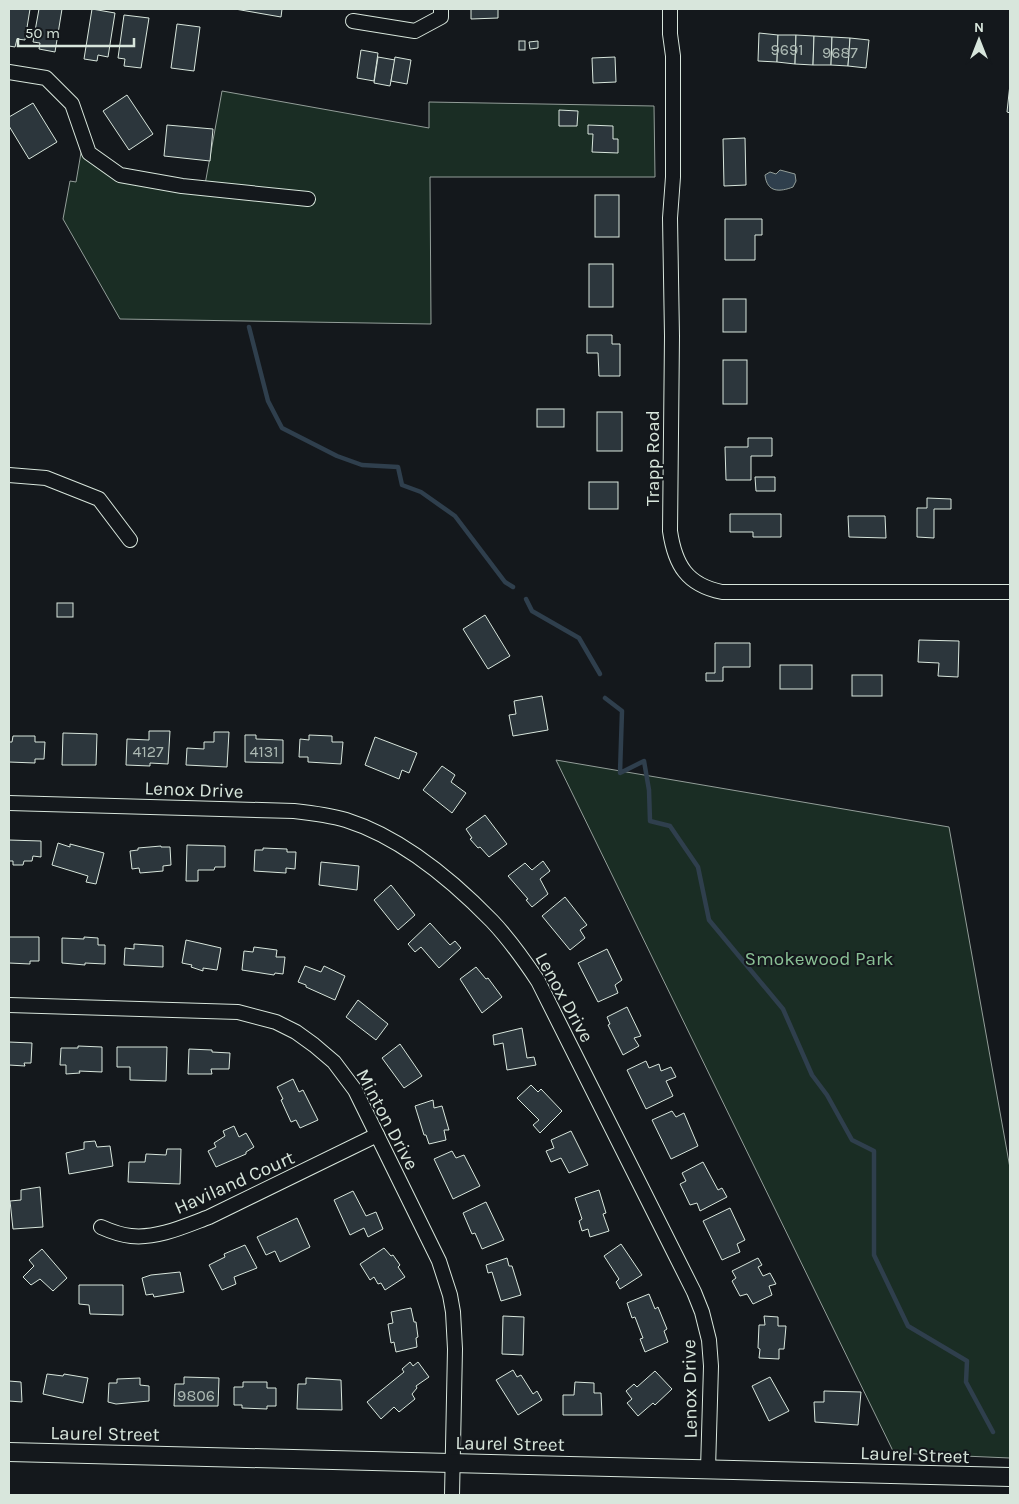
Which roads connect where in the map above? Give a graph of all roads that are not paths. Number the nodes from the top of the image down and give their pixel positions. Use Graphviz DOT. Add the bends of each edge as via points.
graph roads {
  1 [pos="441,9"];
  2 [pos="670,9"];
  3 [pos="353,21"];
  4 [pos="9,72"];
  5 [pos="308,199"];
  6 [pos="9,475"];
  7 [pos="130,540"];
  8 [pos="1010,592"];
  9 [pos="9,803"];
  10 [pos="9,1004"];
  11 [pos="377,1135"];
  12 [pos="101,1227"];
  13 [pos="9,1452"];
  14 [pos="453,1463"];
  15 [pos="708,1469"];
  16 [pos="1010,1478"];
  17 [pos="452,1495"];
  1 -- 3 [label="street" via="441,17 415,31"];
  2 -- 8 [label="street, Trapp Road" via="673,56 670,531 678,564 697,584 722,592"];
  4 -- 5 [label="street" via="46,78 72,104 89,153 120,176"];
  6 -- 7 [label="street" via="46,478 99,499"];
  9 -- 15 [label="street, Lenox Drive" via="319,814 373,830 432,868 466,896 516,949 538,981 694,1292 709,1340"];
  10 -- 11 [label="street, Minton Drive" via="216,1010 276,1022 314,1044 334,1062 355,1090"];
  11 -- 12 [label="street, Haviland Court" via="190,1224 161,1233 132,1236"];
  11 -- 14 [label="street, Minton Drive" via="439,1261 450,1295 455,1331"];
  13 -- 14 [label="street, Laurel Street"];
  14 -- 15 [label="street, Laurel Street"];
  14 -- 17 [label="street, Minton Drive"];
  15 -- 16 [label="street, Laurel Street"];
}
